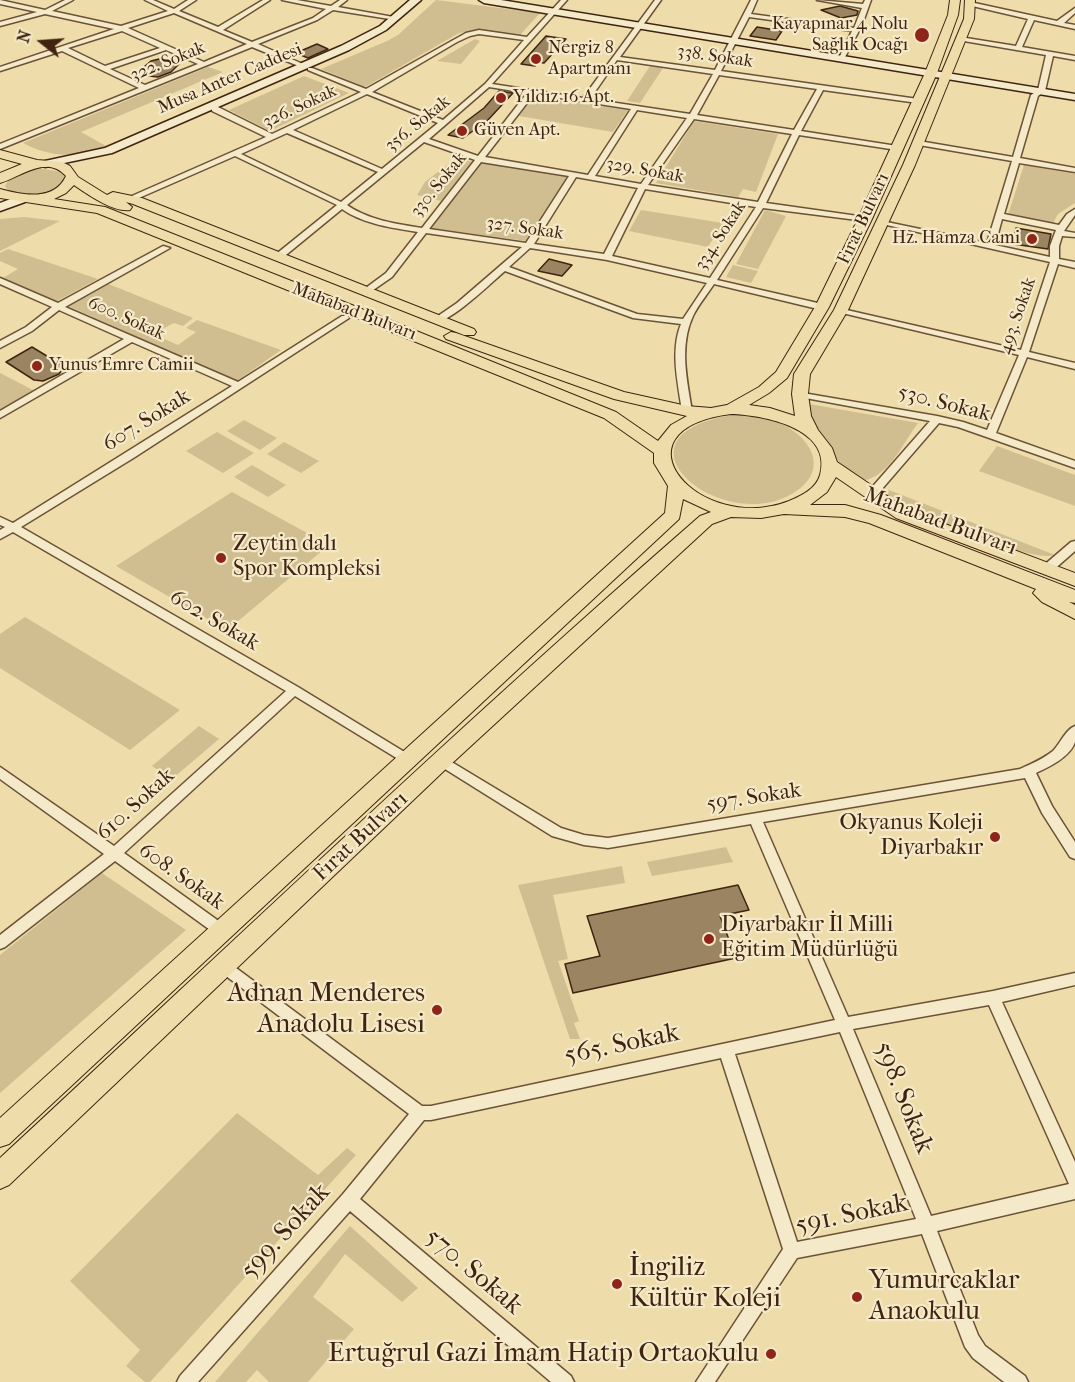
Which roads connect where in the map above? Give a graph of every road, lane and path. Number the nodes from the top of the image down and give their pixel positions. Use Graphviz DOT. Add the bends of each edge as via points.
graph roads {
  1 [pos="70,0"];
  2 [pos="148,0"];
  3 [pos="193,0"];
  4 [pos="267,0"];
  5 [pos="285,0"];
  6 [pos="344,0"];
  7 [pos="416,0"];
  8 [pos="425,0"];
  9 [pos="484,0"];
  10 [pos="564,0"];
  11 [pos="658,0"];
  12 [pos="754,0"];
  13 [pos="819,0"];
  14 [pos="955,0"];
  15 [pos="0,2"];
  16 [pos="970,2"];
  17 [pos="866,3"];
  18 [pos="334,8"];
  19 [pos="1075,10"];
  20 [pos="48,11"];
  21 [pos="174,11"];
  22 [pos="554,11"];
  23 [pos="746,15"];
  24 [pos="396,18"];
  25 [pos="1032,18"];
  26 [pos="1059,23"];
  27 [pos="0,24"];
  28 [pos="639,25"];
  29 [pos="1075,27"];
  30 [pos="124,29"];
  31 [pos="218,30"];
  32 [pos="856,30"];
  33 [pos="528,39"];
  34 [pos="960,39"];
  35 [pos="735,40"];
  36 [pos="254,45"];
  37 [pos="62,48"];
  38 [pos="166,48"];
  39 [pos="1018,49"];
  40 [pos="1050,54"];
  41 [pos="615,58"];
  42 [pos="842,58"];
  43 [pos="1075,58"];
  44 [pos="203,64"];
  45 [pos="105,68"];
  46 [pos="307,68"];
  47 [pos="0,69"];
  48 [pos="716,72"];
  49 [pos="931,73"];
  50 [pos="947,75"];
  51 [pos="487,85"];
  52 [pos="821,87"];
  53 [pos="145,88"];
  54 [pos="366,91"];
  55 [pos="1041,92"];
  56 [pos="531,93"];
  57 [pos="1075,97"];
  58 [pos="585,100"];
  59 [pos="918,100"];
  60 [pos="636,107"];
  61 [pos="215,109"];
  62 [pos="693,115"];
  63 [pos="444,123"];
  64 [pos="286,130"];
  65 [pos="798,131"];
  66 [pos="272,137"];
  67 [pos="422,140"];
  68 [pos="919,144"];
  69 [pos="0,147"];
  70 [pos="897,148"];
  71 [pos="0,154"];
  72 [pos="236,154"];
  73 [pos="480,159"];
  74 [pos="1015,159"];
  75 [pos="42,165"];
  76 [pos="1075,170"];
  77 [pos="382,172"];
  78 [pos="574,174"];
  79 [pos="591,176"];
  80 [pos="71,177"];
  81 [pos="0,179"];
  82 [pos="643,186"];
  83 [pos="0,193"];
  84 [pos="97,195"];
  85 [pos="27,199"];
  86 [pos="129,199"];
  87 [pos="761,205"];
  88 [pos="342,206"];
  89 [pos="0,207"];
  90 [pos="1075,210"];
  91 [pos="999,216"];
  92 [pos="865,219"];
  93 [pos="882,223"];
  94 [pos="137,225"];
  95 [pos="1060,230"];
  96 [pos="422,231"];
  97 [pos="1075,234"];
  98 [pos="530,245"];
  99 [pos="990,247"];
  100 [pos="166,248"];
  101 [pos="278,257"];
  102 [pos="607,257"];
  103 [pos="1055,260"];
  104 [pos="1075,265"];
  105 [pos="505,268"];
  106 [pos="712,280"];
  107 [pos="0,281"];
  108 [pos="366,292"];
  109 [pos="822,307"];
  110 [pos="58,308"];
  111 [pos="841,310"];
  112 [pos="345,318"];
  113 [pos="438,320"];
  114 [pos="686,322"];
  115 [pos="131,339"];
  116 [pos="0,345"];
  117 [pos="1024,354"];
  118 [pos="503,355"];
  119 [pos="491,366"];
  120 [pos="1075,366"];
  121 [pos="787,368"];
  122 [pos="802,374"];
  123 [pos="239,386"];
  124 [pos="800,394"];
  125 [pos="731,409"];
  126 [pos="687,411"];
  127 [pos="709,412"];
  128 [pos="0,415"];
  129 [pos="937,419"];
  130 [pos="810,431"];
  131 [pos="990,435"];
  132 [pos="663,452"];
  133 [pos="830,465"];
  134 [pos="1075,465"];
  135 [pos="676,484"];
  136 [pos="871,495"];
  137 [pos="784,509"];
  138 [pos="731,511"];
  139 [pos="0,520"];
  140 [pos="13,527"];
  141 [pos="0,535"];
  142 [pos="1075,545"];
  143 [pos="1047,569"];
  144 [pos="1075,569"];
  145 [pos="1028,578"];
  146 [pos="1075,580"];
  147 [pos="1075,597"];
  148 [pos="1075,613"];
  149 [pos="294,690"];
  150 [pos="1075,731"];
  151 [pos="407,759"];
  152 [pos="441,761"];
  153 [pos="1028,771"];
  154 [pos="0,772"];
  155 [pos="755,819"];
  156 [pos="1075,853"];
  157 [pos="113,855"];
  158 [pos="222,931"];
  159 [pos="0,943"];
  160 [pos="224,966"];
  161 [pos="1075,979"];
  162 [pos="993,998"];
  163 [pos="845,1024"];
  164 [pos="726,1049"];
  165 [pos="420,1113"];
  166 [pos="0,1135"];
  167 [pos="0,1176"];
  168 [pos="1075,1180"];
  169 [pos="1075,1191"];
  170 [pos="349,1200"];
  171 [pos="928,1225"];
  172 [pos="792,1251"];
  173 [pos="186,1382"];
  174 [pos="565,1382"];
  175 [pos="705,1382"];
  176 [pos="1019,1382"];
  1 -- 20 [label="street"];
  2 -- 21 [label="street"];
  3 -- 21 [label="street"];
  4 -- 31 [label="street"];
  5 -- 18 [label="street"];
  6 -- 18 [label="street, 322. Sokak"];
  7 -- 24 [label="main road, Musa Anter Caddesi"];
  8 -- 46 [label="main road, Musa Anter Caddesi" via="380,39"];
  9 -- 22 [label="main road"];
  10 -- 22 [label="street, 356. Sokak"];
  11 -- 28 [label="street"];
  12 -- 23 [label="street"];
  13 -- 17 [label="street"];
  14 -- 49 [label="main road, Fırat Bulvarı"];
  15 -- 20 [label="street"];
  16 -- 25 [label="street"];
  16 -- 34 [label="main road, Fırat Bulvarı" via="969,19"];
  17 -- 32 [label="street"];
  18 -- 24 [label="street"];
  18 -- 36 [label="street, 322. Sokak"];
  19 -- 26 [label="street"];
  20 -- 27 [label="street"];
  20 -- 30 [label="street"];
  21 -- 30 [label="street"];
  21 -- 31 [label="street"];
  22 -- 28 [label="main road"];
  22 -- 33 [label="street, 356. Sokak"];
  23 -- 32 [label="street"];
  23 -- 35 [label="street"];
  24 -- 46 [label="main road, Musa Anter Caddesi" via="371,36"];
  25 -- 26 [label="street"];
  25 -- 39 [label="street"];
  26 -- 29 [label="street"];
  28 -- 35 [label="main road"];
  28 -- 41 [label="street"];
  30 -- 37 [label="street"];
  30 -- 38 [label="street"];
  31 -- 36 [label="street"];
  32 -- 42 [label="street"];
  33 -- 51 [label="street, 356. Sokak"];
  33 -- 54 [label="street, 326. Sokak" via="478,32 461,37"];
  34 -- 39 [label="street"];
  34 -- 50 [label="main road, Fırat Bulvarı"];
  35 -- 42 [label="main road"];
  35 -- 48 [label="street"];
  36 -- 44 [label="street, 322. Sokak"];
  36 -- 46 [label="street"];
  37 -- 45 [label="street"];
  37 -- 47 [label="street"];
  38 -- 44 [label="street"];
  38 -- 45 [label="street"];
  39 -- 40 [label="street"];
  40 -- 43 [label="street"];
  40 -- 55 [label="street"];
  41 -- 48 [label="street, 338. Sokak"];
  41 -- 58 [label="street"];
  42 -- 49 [label="main road"];
  44 -- 53 [label="street, 322. Sokak"];
  45 -- 53 [label="street"];
  46 -- 54 [label="street"];
  46 -- 61 [label="main road, Musa Anter Caddesi"];
  46 -- 75 [label="main road, Musa Anter Caddesi" via="108,151"];
  48 -- 52 [label="street, 338. Sokak"];
  48 -- 62 [label="street"];
  49 -- 50 [label="main road"];
  49 -- 59 [label="main road, Fırat Bulvarı"];
  50 -- 55 [label="main road"];
  50 -- 68 [label="main road, Fırat Bulvarı"];
  51 -- 56 [label="street"];
  51 -- 63 [label="street, 356. Sokak"];
  52 -- 59 [label="street, 338. Sokak"];
  52 -- 65 [label="street, 334. Sokak"];
  53 -- 69 [label="street, 322. Sokak"];
  54 -- 63 [label="street"];
  54 -- 64 [label="street, 326. Sokak"];
  55 -- 57 [label="main road"];
  55 -- 74 [label="street" via="1035,95"];
  56 -- 58 [label="street"];
  56 -- 73 [label="street, 330. Sokak"];
  58 -- 60 [label="street"];
  59 -- 70 [label="main road, Fırat Bulvarı"];
  60 -- 62 [label="street"];
  60 -- 79 [label="street"];
  61 -- 66 [label="street"];
  61 -- 80 [label="main road, Musa Anter Caddesi"];
  62 -- 65 [label="street"];
  62 -- 82 [label="street"];
  63 -- 67 [label="street, 356. Sokak"];
  64 -- 66 [label="street, 326. Sokak"];
  64 -- 77 [label="street"];
  65 -- 70 [label="street"];
  65 -- 87 [label="street, 334. Sokak"];
  66 -- 72 [label="street, 326. Sokak"];
  67 -- 73 [label="street, 329. Sokak"];
  67 -- 77 [label="street, 356. Sokak"];
  68 -- 74 [label="street"];
  68 -- 93 [label="main road, Fırat Bulvarı"];
  70 -- 92 [label="main road, Fırat Bulvarı"];
  71 -- 75 [label="main road"];
  72 -- 86 [label="street, 326. Sokak"];
  72 -- 88 [label="street, 327. Sokak"];
  73 -- 78 [label="street, 329. Sokak"];
  73 -- 96 [label="street, 330. Sokak"];
  74 -- 76 [label="street"];
  74 -- 91 [label="street"];
  75 -- 80 [label="main road, Mahabad Bulvarı" via="62,167"];
  75 -- 81 [label="main road" via="14,170"];
  77 -- 88 [label="street, 356. Sokak"];
  78 -- 79 [label="street, 329. Sokak"];
  78 -- 98 [label="street"];
  79 -- 82 [label="street, 329. Sokak"];
  80 -- 84 [label="main road, Mahabad Bulvarı"];
  80 -- 85 [label="main road" via="66,188 57,193"];
  82 -- 87 [label="street, 329. Sokak"];
  82 -- 102 [label="street"];
  83 -- 85 [label="main road, Mahabad Bulvarı"];
  84 -- 86 [label="main road"];
  84 -- 118 [label="main road, Mahabad Bulvarı"];
  85 -- 89 [label="main road"];
  85 -- 94 [label="main road, Mahabad Bulvarı" via="100,210"];
  86 -- 101 [label="main road"];
  87 -- 92 [label="street, 329. Sokak"];
  87 -- 106 [label="street, 334. Sokak"];
  88 -- 96 [label="street, 327. Sokak" via="375,221"];
  88 -- 101 [label="street, 356. Sokak"];
  90 -- 95 [label="street"];
  91 -- 95 [label="street"];
  91 -- 99 [label="street"];
  92 -- 109 [label="main road, Fırat Bulvarı"];
  93 -- 99 [label="street"];
  93 -- 111 [label="main road, Fırat Bulvarı"];
  94 -- 100 [label="main road"];
  94 -- 119 [label="main road, Mahabad Bulvarı"];
  95 -- 97 [label="street"];
  95 -- 103 [label="street, 493. Sokak" via="1053,252"];
  96 -- 98 [label="street, 327. Sokak"];
  96 -- 108 [label="street, 330. Sokak" via="389,275"];
  98 -- 102 [label="street, 327. Sokak"];
  98 -- 105 [label="street"];
  99 -- 103 [label="street"];
  100 -- 110 [label="street"];
  100 -- 112 [label="main road"];
  101 -- 108 [label="main road"];
  102 -- 106 [label="street, 327. Sokak"];
  103 -- 104 [label="street"];
  103 -- 117 [label="street, 493. Sokak"];
  105 -- 113 [label="street"];
  105 -- 114 [label="street" via="636,316"];
  106 -- 109 [label="street, 327. Sokak"];
  106 -- 114 [label="street, 334. Sokak"];
  107 -- 110 [label="street, 600. Sokak"];
  108 -- 113 [label="main road"];
  109 -- 121 [label="main road, Fırat Bulvarı"];
  110 -- 115 [label="street, 600. Sokak"];
  110 -- 116 [label="street"];
  111 -- 117 [label="street"];
  111 -- 122 [label="main road, Fırat Bulvarı"];
  112 -- 119 [label="main road" via="431,355"];
  112 -- 123 [label="street, 607. Sokak"];
  113 -- 118 [label="main road" via="494,344"];
  114 -- 126 [label="street, 334. Sokak" via="680,366"];
  115 -- 123 [label="street, 600. Sokak"];
  115 -- 128 [label="street"];
  117 -- 120 [label="street"];
  117 -- 131 [label="street, 493. Sokak"];
  118 -- 126 [label="main road, Mahabad Bulvarı" via="620,396"];
  119 -- 132 [label="main road, Mahabad Bulvarı" via="610,415"];
  121 -- 122 [label="main road" via="787,375"];
  121 -- 125 [label="main road, Fırat Bulvarı" via="764,390"];
  122 -- 124 [label="main road, Fırat Bulvarı"];
  123 -- 140 [label="street, 607. Sokak"];
  124 -- 129 [label="street, 530. Sokak"];
  124 -- 130 [label="main road, Fırat Bulvarı"];
  125 -- 127 [label="main road"];
  125 -- 130 [label="main road" via="782,416"];
  126 -- 127 [label="main road, Mahabad Bulvarı"];
  127 -- 132 [label="main road" via="677,427"];
  129 -- 131 [label="street, 530. Sokak"];
  129 -- 136 [label="street"];
  130 -- 133 [label="main road" via="827,453"];
  131 -- 134 [label="street, 530. Sokak"];
  132 -- 135 [label="main road" via="665,469"];
  133 -- 136 [label="main road, Mahabad Bulvarı"];
  133 -- 137 [label="main road" via="818,492"];
  135 -- 138 [label="main road" via="700,501"];
  135 -- 151 [label="main road, Fırat Bulvarı" via="673,514"];
  136 -- 143 [label="main road, Mahabad Bulvarı" via="928,525"];
  137 -- 138 [label="main road"];
  137 -- 145 [label="main road, Mahabad Bulvarı" via="845,512 875,519"];
  138 -- 152 [label="main road, Fırat Bulvarı" via="706,520"];
  139 -- 140 [label="street, 602. Sokak"];
  140 -- 141 [label="street, 607. Sokak"];
  140 -- 149 [label="street, 602. Sokak"];
  142 -- 143 [label="street"];
  143 -- 144 [label="main road"];
  143 -- 146 [label="main road, Mahabad Bulvarı"];
  145 -- 147 [label="main road, Mahabad Bulvarı"];
  145 -- 148 [label="main road" via="1048,598"];
  149 -- 151 [label="street, 602. Sokak"];
  149 -- 157 [label="street, 610. Sokak"];
  150 -- 153 [label="street, 597. Sokak" via="1066,748 1044,765"];
  151 -- 158 [label="main road, Fırat Bulvarı"];
  152 -- 155 [label="street, 597. Sokak" via="557,832 584,840 608,843"];
  152 -- 160 [label="main road, Fırat Bulvarı"];
  153 -- 155 [label="street, 597. Sokak"];
  153 -- 156 [label="street"];
  154 -- 157 [label="street, 608. Sokak"];
  155 -- 163 [label="street, 598. Sokak"];
  157 -- 158 [label="street, 608. Sokak"];
  157 -- 159 [label="street, 610. Sokak"];
  158 -- 166 [label="main road, Fırat Bulvarı"];
  160 -- 165 [label="street"];
  160 -- 167 [label="main road, Fırat Bulvarı"];
  161 -- 162 [label="street, 565. Sokak"];
  162 -- 163 [label="street, 565. Sokak"];
  162 -- 168 [label="street"];
  163 -- 164 [label="street, 565. Sokak"];
  163 -- 171 [label="street, 598. Sokak"];
  164 -- 165 [label="street, 565. Sokak"];
  164 -- 172 [label="street"];
  165 -- 170 [label="street, 599. Sokak"];
  169 -- 171 [label="street, 591. Sokak"];
  170 -- 173 [label="street, 599. Sokak"];
  170 -- 174 [label="street, 570. Sokak"];
  171 -- 172 [label="street, 591. Sokak"];
  171 -- 176 [label="street, 598. Sokak" via="971,1341 979,1352"];
  172 -- 175 [label="street, 591. Sokak"];
}
